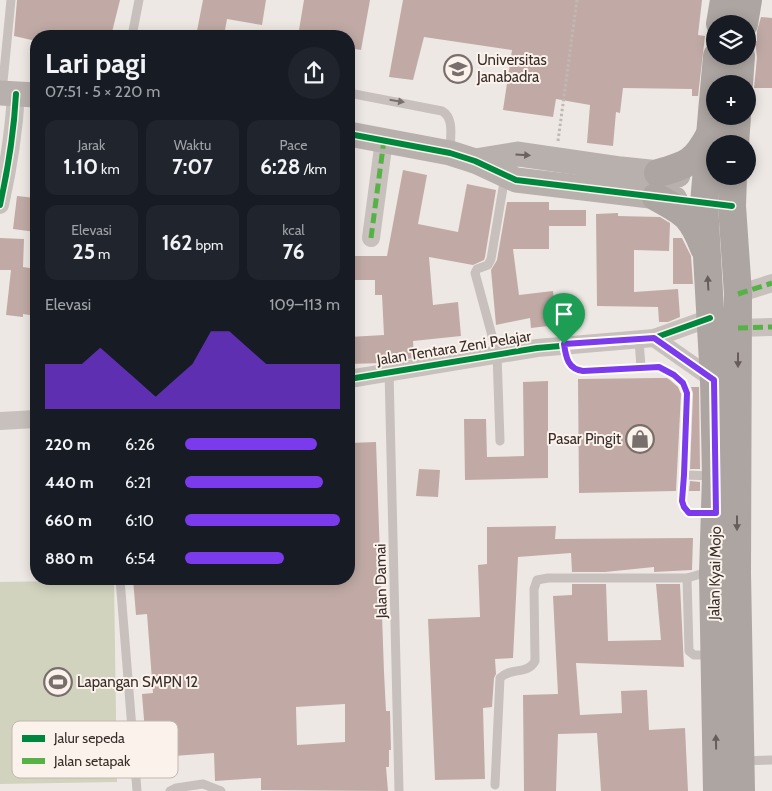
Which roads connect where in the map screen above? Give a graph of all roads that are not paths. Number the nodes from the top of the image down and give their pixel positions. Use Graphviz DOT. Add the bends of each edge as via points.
graph roads {
  1 [pos="11,0"];
  2 [pos="139,0"];
  3 [pos="724,0"];
  4 [pos="748,0"];
  5 [pos="722,15"];
  6 [pos="746,15"];
  7 [pos="133,30"];
  8 [pos="716,65"];
  9 [pos="14,94"];
  10 [pos="355,95"];
  11 [pos="710,134"];
  12 [pos="355,135"];
  13 [pos="384,140"];
  14 [pos="450,153"];
  15 [pos="475,161"];
  16 [pos="506,175"];
  17 [pos="657,185"];
  18 [pos="733,188"];
  19 [pos="705,190"];
  20 [pos="0,205"];
  21 [pos="371,238"];
  22 [pos="707,254"];
  23 [pos="772,283"];
  24 [pos="738,294"];
  25 [pos="710,318"];
  26 [pos="772,327"];
  27 [pos="738,328"];
  28 [pos="646,338"];
  29 [pos="564,344"];
  30 [pos="497,354"];
  31 [pos="641,368"];
  32 [pos="390,371"];
  33 [pos="355,378"];
  34 [pos="714,380"];
  35 [pos="30,418"];
  36 [pos="0,421"];
  37 [pos="500,441"];
  38 [pos="684,475"];
  39 [pos="716,476"];
  40 [pos="716,513"];
  41 [pos="713,574"];
  42 [pos="687,578"];
  43 [pos="120,585"];
  44 [pos="714,654"];
  45 [pos="727,688"];
  46 [pos="131,721"];
  47 [pos="772,760"];
  48 [pos="741,761"];
  49 [pos="136,778"];
  50 [pos="495,786"];
  51 [pos="137,791"];
  52 [pos="170,791"];
  53 [pos="221,791"];
  54 [pos="399,791"];
  55 [pos="717,791"];
  56 [pos="741,791"];
  1 -- 9 [label="lane"];
  2 -- 7 [label="lane"];
  3 -- 5 [label="main road"];
  4 -- 6 [label="main road"];
  8 -- 11 [label="main road, Jalan Kyai Mojo"];
  9 -- 20 [label="street" via="12,135"];
  10 -- 14 [label="lane, one-way" via="447,114 450,120"];
  11 -- 17 [label="main road" via="694,158"];
  11 -- 19 [label="main road, Jalan Kyai Mojo"];
  12 -- 13 [label="street"];
  13 -- 14 [label="street"];
  13 -- 21 [label="street"];
  14 -- 15 [label="street"];
  15 -- 16 [label="street"];
  15 -- 17 [label="street, one-way" via="518,154"];
  16 -- 17 [label="street" via="516,180"];
  16 -- 30 [label="lane" via="491,259 475,273"];
  17 -- 19 [label="street"];
  17 -- 22 [label="main road" via="692,221"];
  18 -- 19 [label="street"];
  18 -- 24 [label="main road, Jalan Kyai Mojo"];
  19 -- 22 [label="main road, Jalan Kyai Mojo"];
  25 -- 22 [label="main road, Jalan Kyai Mojo, one-way"];
  23 -- 24 [label="street"];
  24 -- 27 [label="main road, Jalan Kyai Mojo"];
  25 -- 28 [label="street, Jalan Tentara Zeni Pelajar"];
  25 -- 34 [label="main road, Jalan Kyai Mojo"];
  26 -- 27 [label="street"];
  27 -- 45 [label="main road, Jalan Kyai Mojo, one-way"];
  28 -- 29 [label="street, Jalan Tentara Zeni Pelajar"];
  28 -- 31 [label="lane"];
  28 -- 34 [label="street"];
  29 -- 30 [label="street, Jalan Tentara Zeni Pelajar"];
  29 -- 31 [label="lane" via="566,358 571,368 576,370"];
  30 -- 32 [label="street, Jalan Tentara Zeni Pelajar"];
  30 -- 37 [label="lane"];
  31 -- 38 [label="lane" via="659,367 683,383 687,393"];
  32 -- 33 [label="street, Jalan Tentara Zeni Pelajar"];
  32 -- 54 [label="lane, Jalan Damai"];
  34 -- 39 [label="main road, Jalan Kyai Mojo"];
  35 -- 36 [label="street"];
  38 -- 39 [label="lane"];
  38 -- 40 [label="lane" via="682,501 689,513"];
  39 -- 40 [label="main road, Jalan Kyai Mojo"];
  40 -- 41 [label="main road, Jalan Kyai Mojo"];
  41 -- 42 [label="lane"];
  41 -- 44 [label="main road, Jalan Kyai Mojo"];
  42 -- 44 [label="lane" via="689,651 694,655"];
  42 -- 50 [label="lane" via="537,580 534,589 535,660 526,670 507,672 500,678"];
  43 -- 46 [label="lane"];
  44 -- 45 [label="main road, Jalan Kyai Mojo"];
  45 -- 48 [label="main road, Jalan Kyai Mojo"];
  55 -- 45 [label="main road, Jalan Kyai Mojo, one-way"];
  47 -- 48 [label="lane"];
  48 -- 56 [label="main road, Jalan Kyai Mojo"];
  49 -- 51 [label="lane"];
  52 -- 53 [label="lane" via="203,784"];
}
